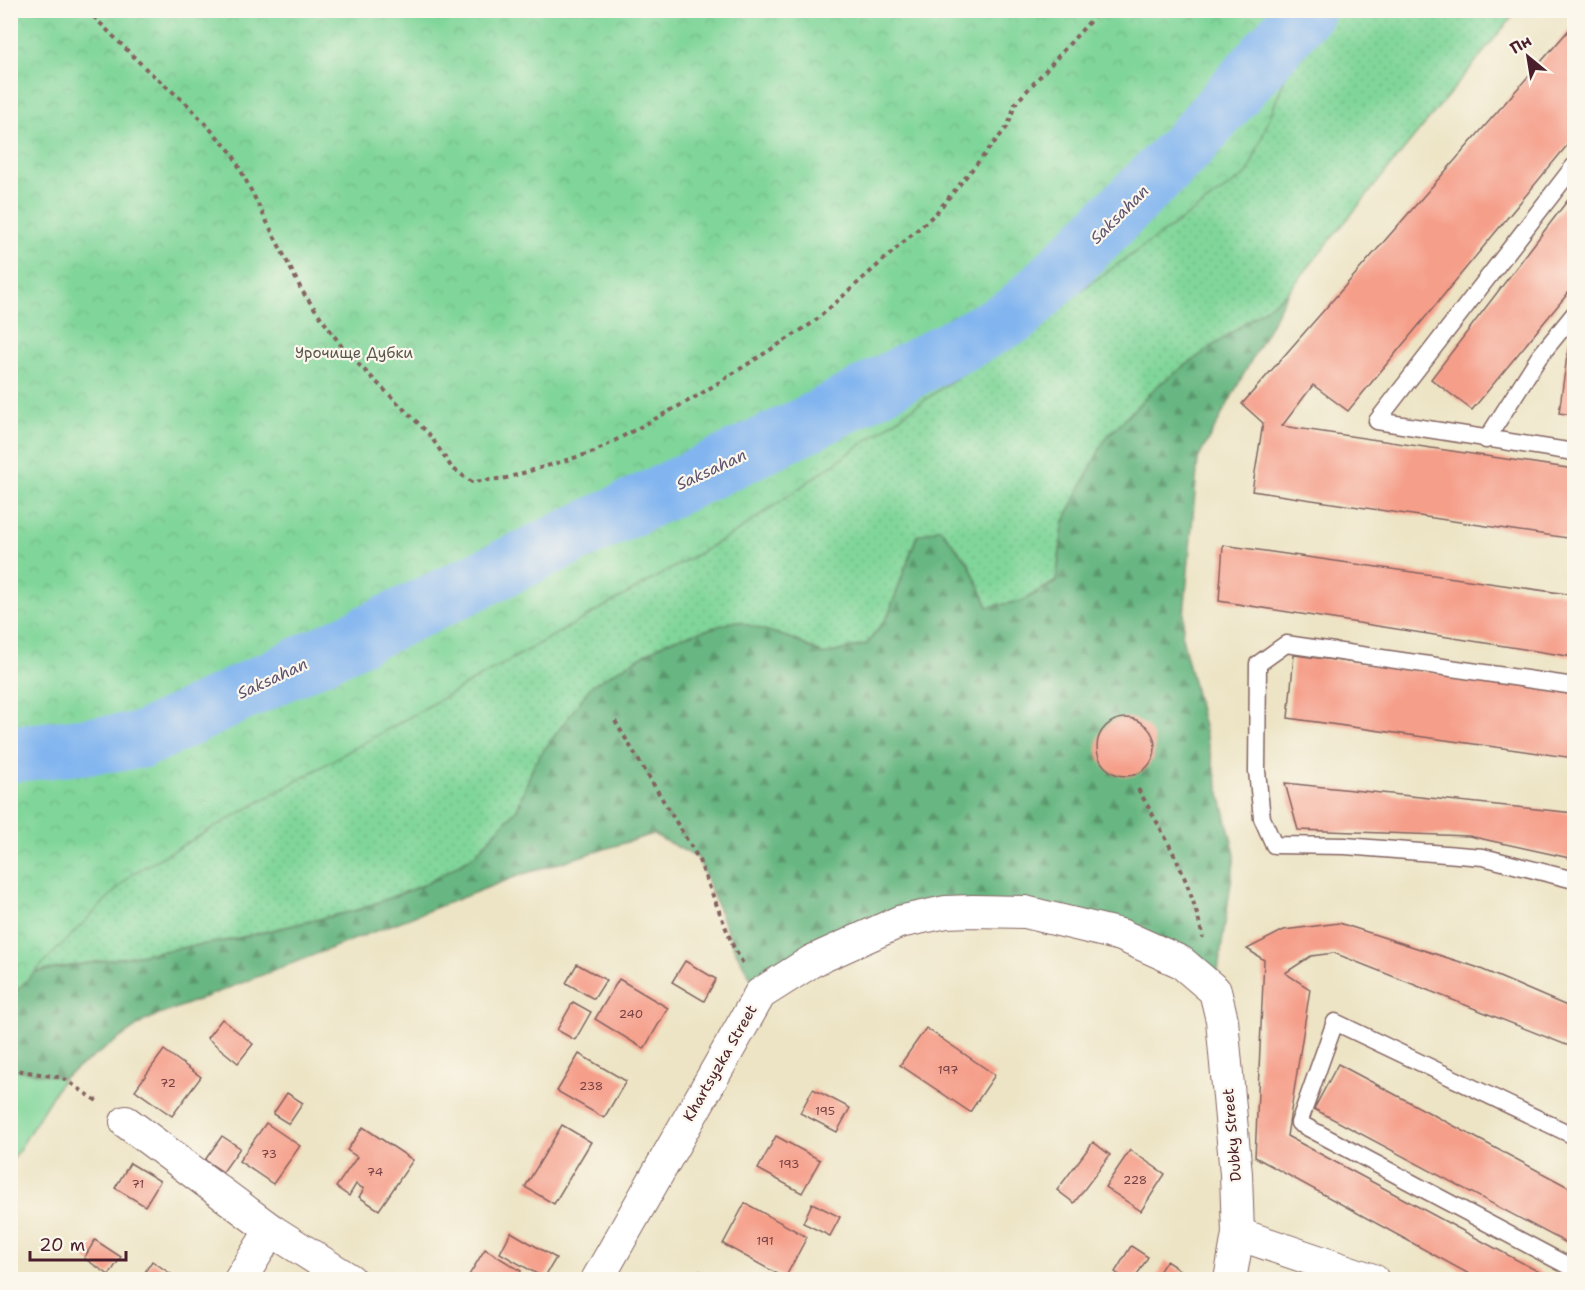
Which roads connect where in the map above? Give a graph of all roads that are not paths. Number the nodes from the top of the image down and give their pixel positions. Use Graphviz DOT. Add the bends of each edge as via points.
graph roads {
  1 [pos="1575,166"];
  2 [pos="1573,316"];
  3 [pos="1486,440"];
  4 [pos="1575,452"];
  5 [pos="1575,686"];
  6 [pos="1575,880"];
  7 [pos="1215,991"];
  8 [pos="126,1122"];
  9 [pos="1575,1136"];
  10 [pos="271,1230"];
  11 [pos="1238,1234"];
  12 [pos="1575,1269"];
  13 [pos="240,1280"];
  14 [pos="350,1280"];
  15 [pos="597,1280"];
  16 [pos="1230,1280"];
  17 [pos="1373,1280"];
  1 -- 3 [label="lane" via="1377,421"];
  2 -- 3 [label="lane" via="1539,357"];
  3 -- 4 [label="lane"];
  5 -- 6 [label="lane" via="1286,645 1258,664 1256,730 1262,818 1274,845 1345,846 1483,857"];
  7 -- 11 [label="street, Dubky Street" via="1222,1020"];
  7 -- 15 [label="street, Khartsyzka Street" via="1181,962 1121,935 1025,912 946,912 899,922 812,962 760,994"];
  8 -- 10 [label="street"];
  9 -- 12 [label="lane" via="1335,1022 1299,1123"];
  10 -- 13 [label="street"];
  10 -- 14 [label="street"];
  11 -- 16 [label="street, Dubky Street"];
  11 -- 17 [label="street"];
}
